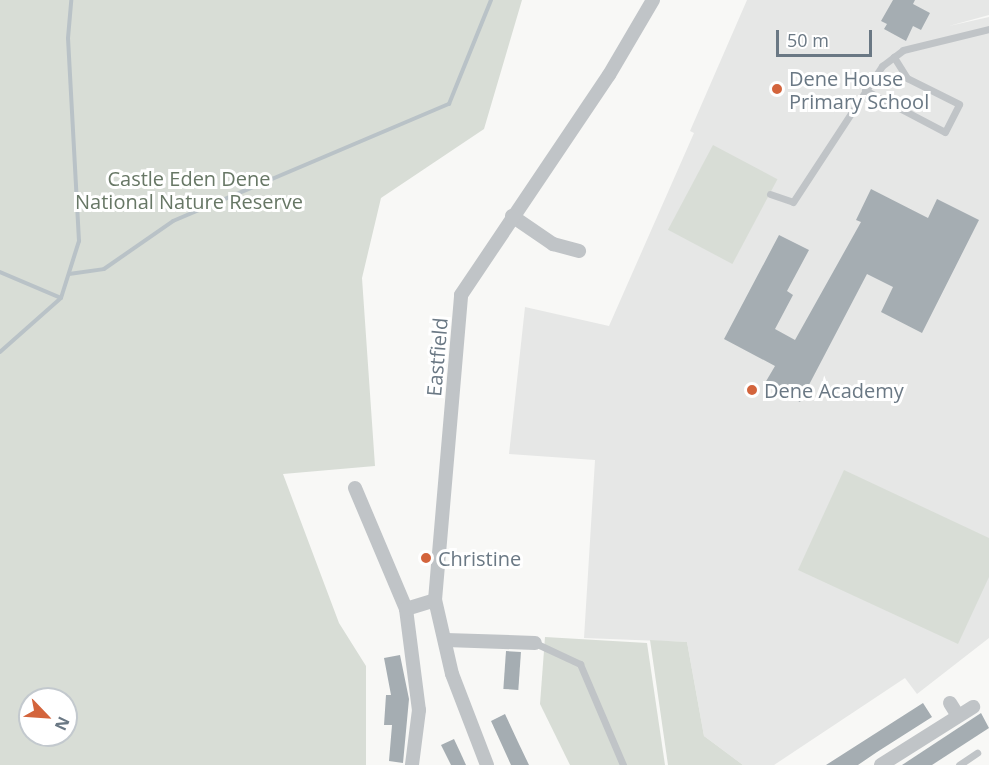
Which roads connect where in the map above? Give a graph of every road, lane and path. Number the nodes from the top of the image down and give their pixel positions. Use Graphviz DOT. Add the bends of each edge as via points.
graph roads {
  1 [pos="653,0"];
  2 [pos="989,29"];
  3 [pos="894,57"];
  4 [pos="864,90"];
  5 [pos="770,194"];
  6 [pos="512,216"];
  7 [pos="579,251"];
  8 [pos="355,488"];
  9 [pos="435,600"];
  10 [pos="406,609"];
  11 [pos="446,640"];
  12 [pos="535,643"];
  13 [pos="950,703"];
  14 [pos="973,707"];
  15 [pos="958,716"];
  16 [pos="977,753"];
  17 [pos="412,765"];
  18 [pos="487,765"];
  19 [pos="623,765"];
  20 [pos="881,765"];
  21 [pos="959,765"];
  1 -- 6 [label="street, Eastfield" via="609,75"];
  2 -- 3 [label="lane" via="903,50"];
  3 -- 4 [label="lane"];
  3 -- 4 [label="lane" via="907,78 959,104 945,132"];
  4 -- 5 [label="lane" via="793,202"];
  6 -- 7 [label="street" via="553,244"];
  6 -- 9 [label="street, Eastfield" via="461,295"];
  8 -- 10 [label="street"];
  9 -- 10 [label="street"];
  9 -- 11 [label="street, Eastfield"];
  10 -- 17 [label="street" via="419,710"];
  11 -- 12 [label="street"];
  11 -- 18 [label="street, Eastfield" via="452,674"];
  12 -- 19 [label="lane" via="580,664"];
  13 -- 15 [label="street"];
  14 -- 15 [label="street"];
  15 -- 20 [label="street"];
  16 -- 21 [label="lane"];
}
